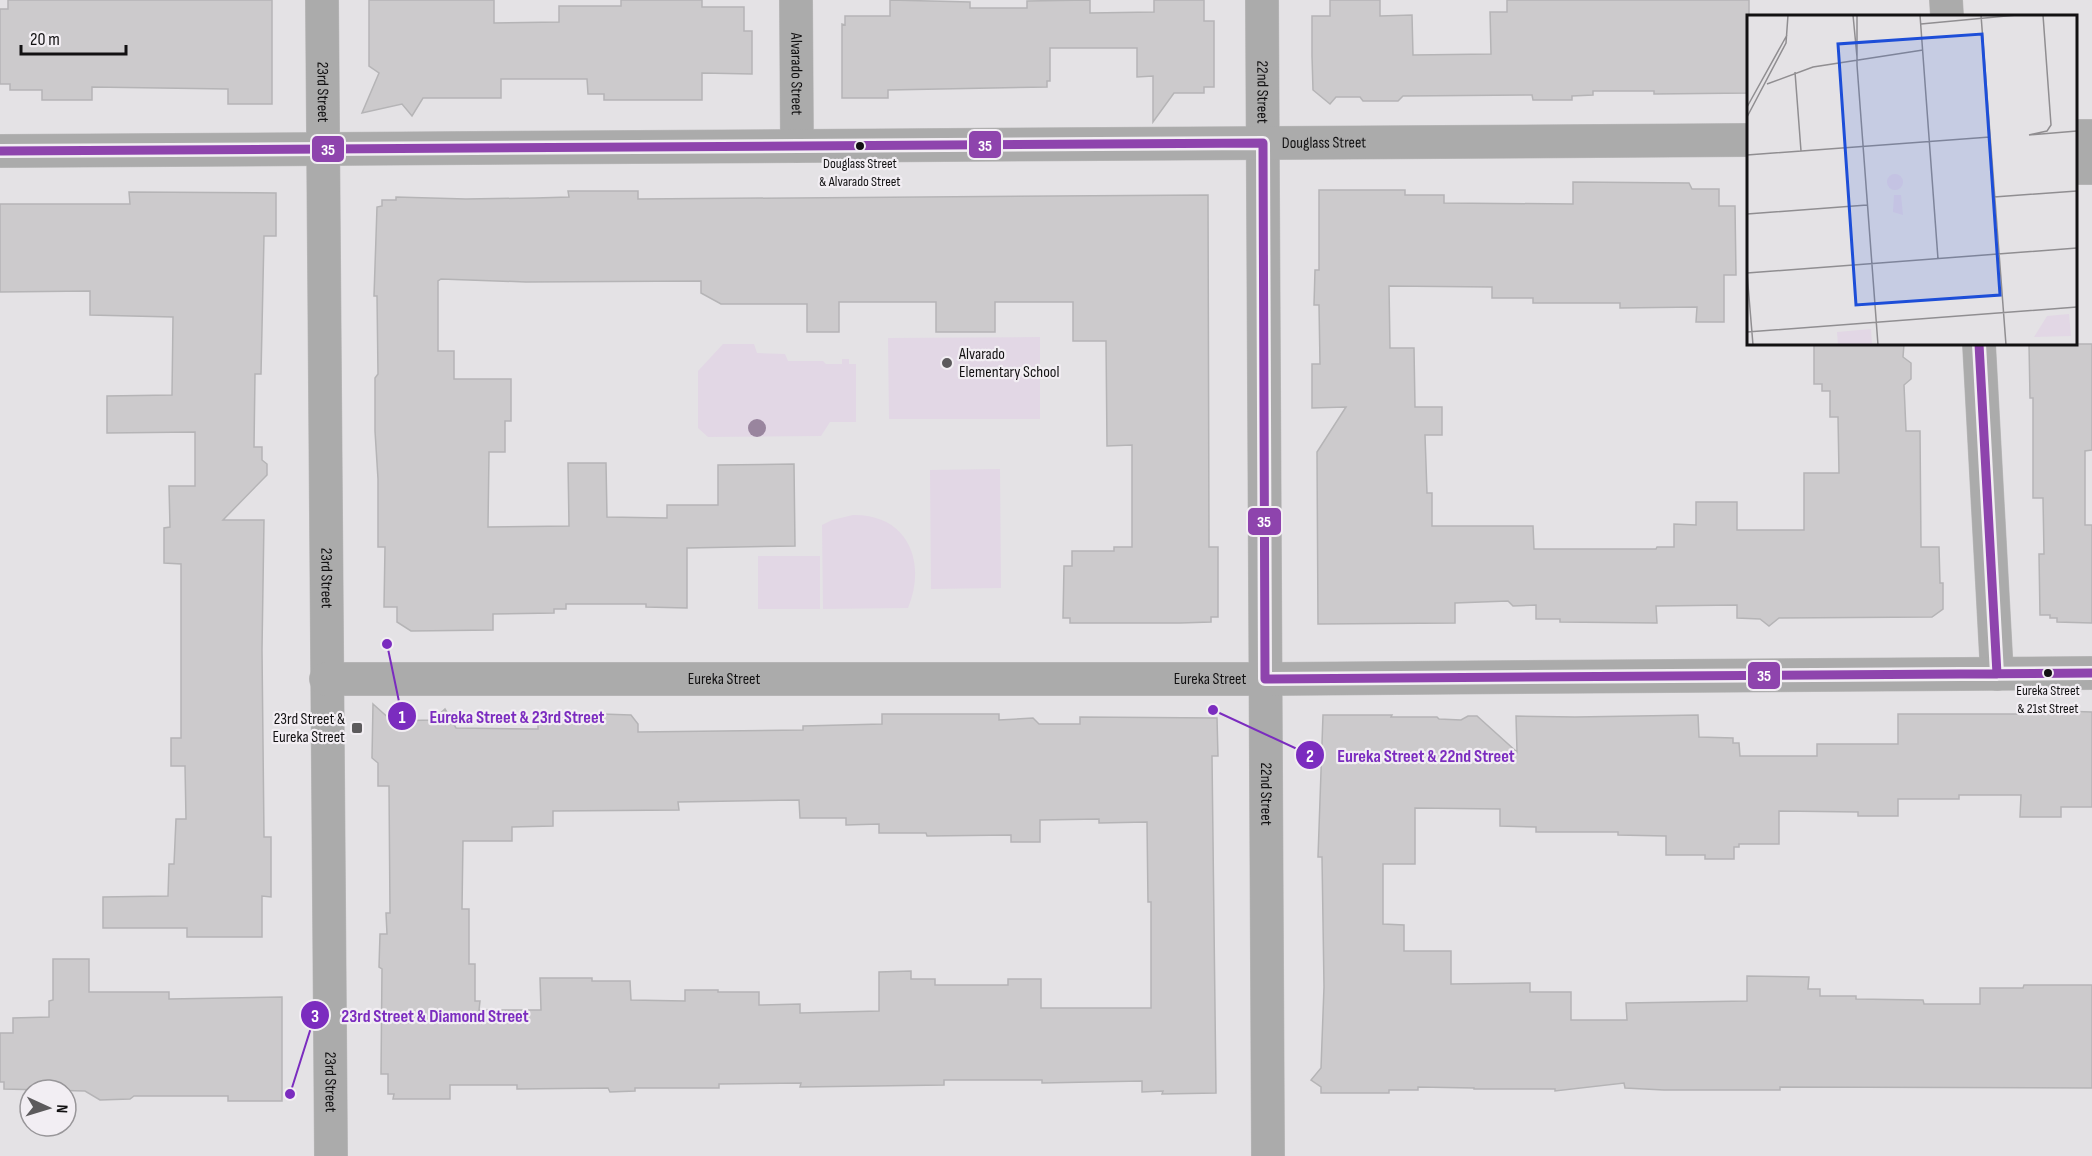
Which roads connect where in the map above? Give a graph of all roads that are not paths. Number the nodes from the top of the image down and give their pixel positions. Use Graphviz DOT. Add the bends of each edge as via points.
graph roads {
  1 [pos="322,0"];
  2 [pos="796,0"];
  3 [pos="1262,0"];
  4 [pos="1946,0"];
  5 [pos="1947,15"];
  6 [pos="1747,140"];
  7 [pos="1263,143"];
  8 [pos="797,146"];
  9 [pos="323,149"];
  10 [pos="0,151"];
  11 [pos="1979,345"];
  12 [pos="2092,673"];
  13 [pos="1997,674"];
  14 [pos="326,679"];
  15 [pos="1265,679"];
  16 [pos="331,1156"];
  17 [pos="1268,1156"];
  1 -- 9 [label="street, 23rd Street"];
  2 -- 8 [label="street, Alvarado Street"];
  3 -- 7 [label="street, 22nd Street"];
  4 -- 5 [label="street"];
  6 -- 7 [label="street, Douglass Street"];
  7 -- 8 [label="street, Douglass Street"];
  7 -- 15 [label="street, 22nd Street"];
  8 -- 9 [label="street, Douglass Street"];
  9 -- 10 [label="street, Douglass Street"];
  9 -- 14 [label="street, 23rd Street"];
  11 -- 13 [label="street"];
  12 -- 13 [label="street, Eureka Street"];
  13 -- 15 [label="street, Eureka Street"];
  14 -- 15 [label="street, Eureka Street"];
  14 -- 16 [label="street, 23rd Street"];
  15 -- 17 [label="street, 22nd Street"];
}
